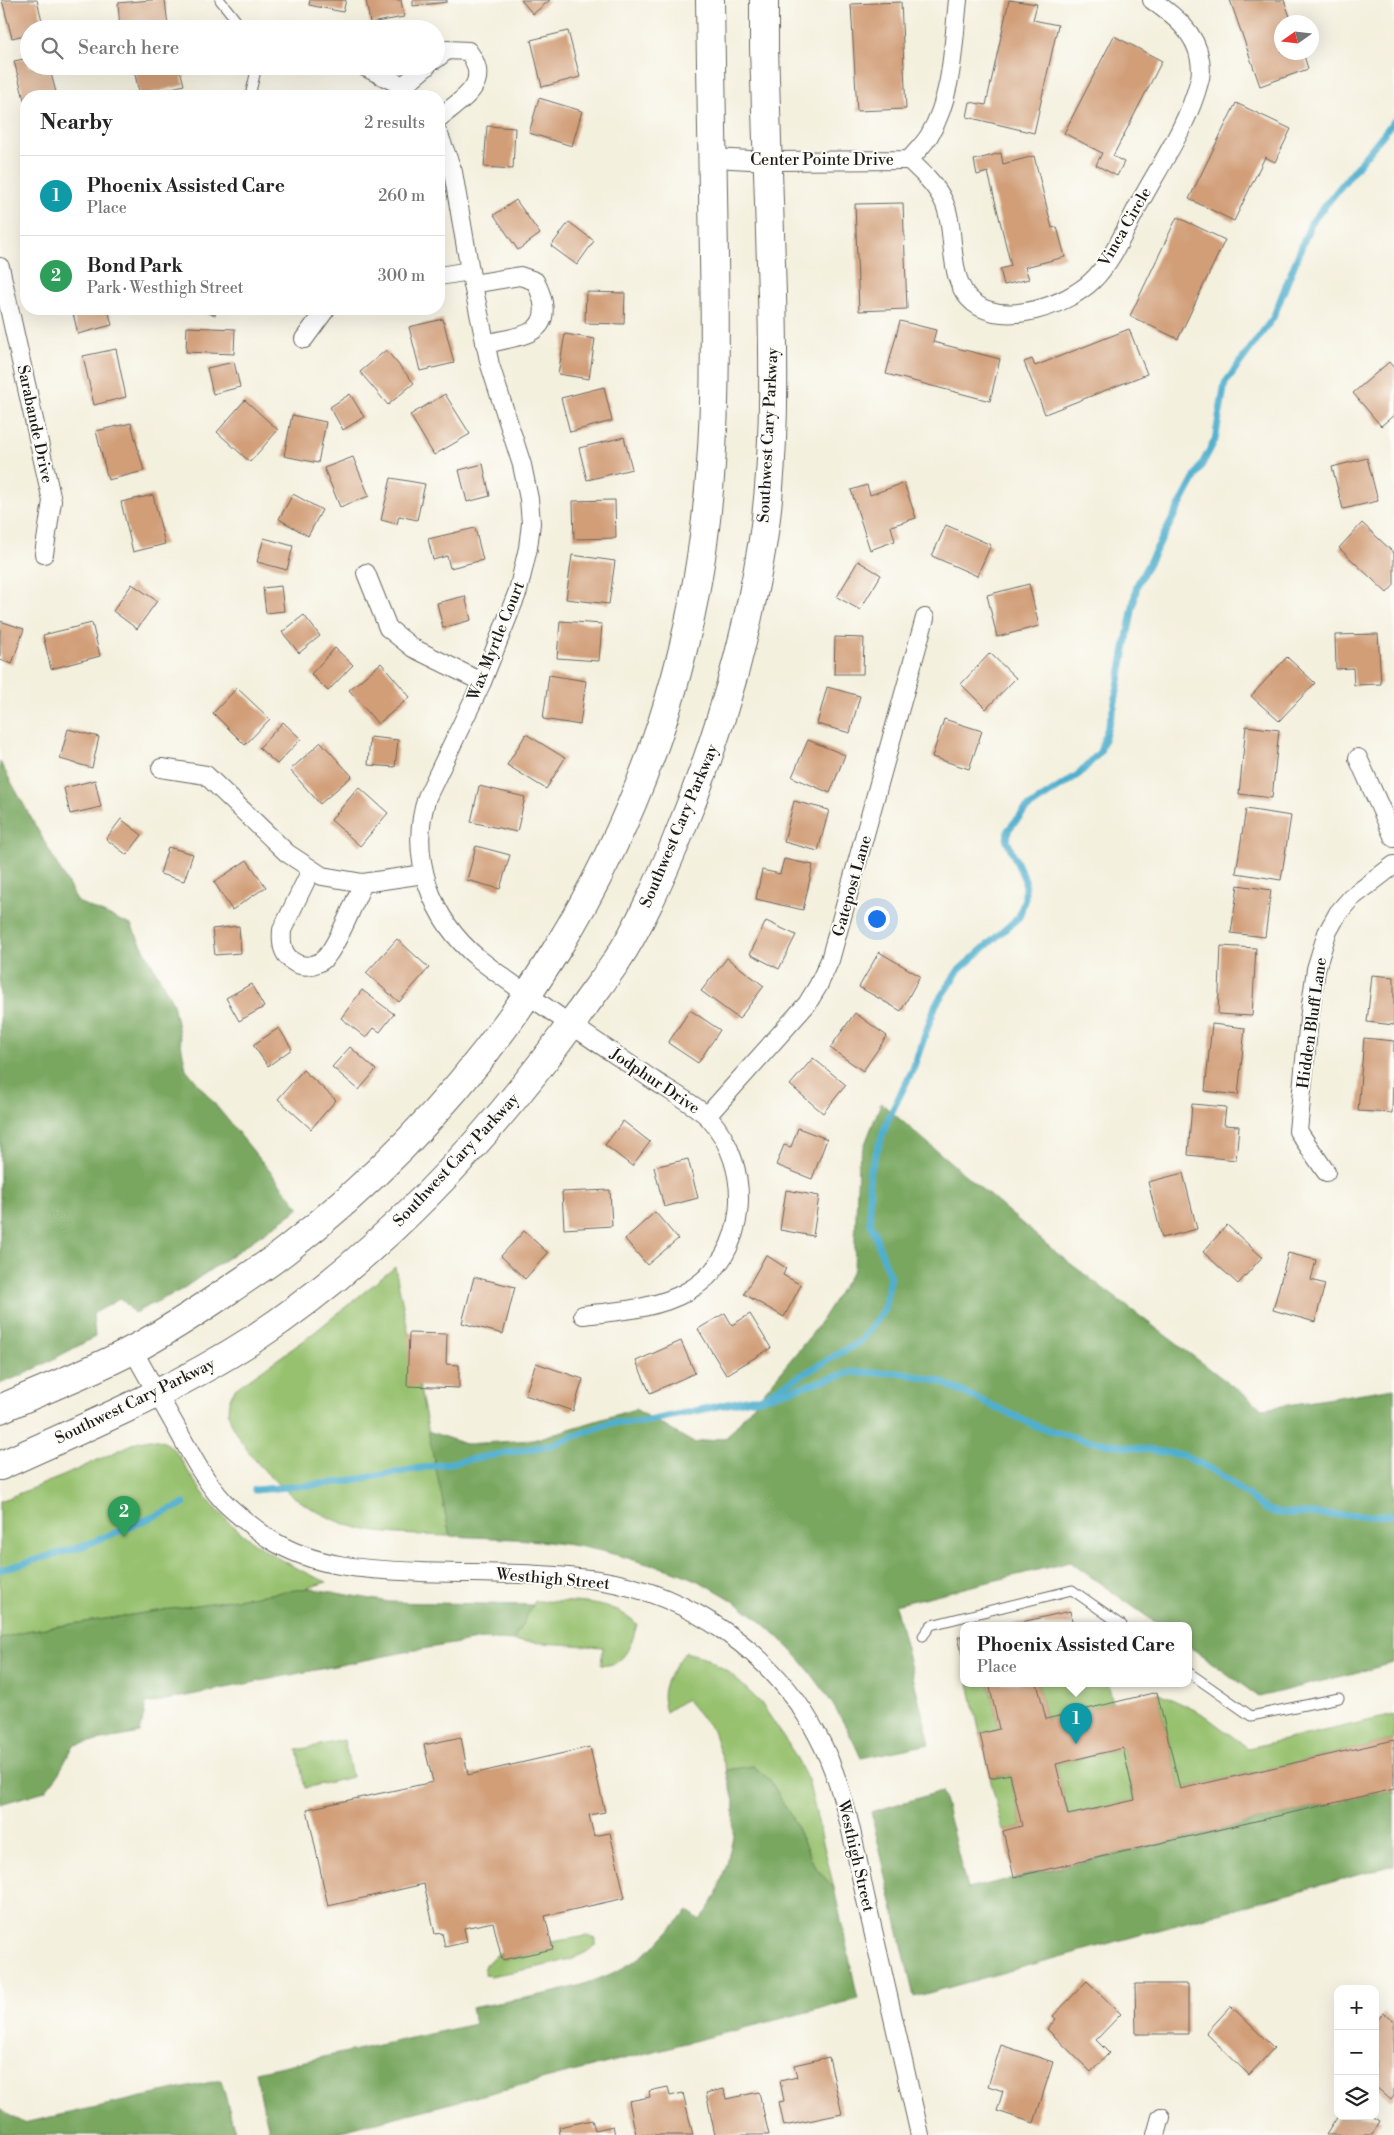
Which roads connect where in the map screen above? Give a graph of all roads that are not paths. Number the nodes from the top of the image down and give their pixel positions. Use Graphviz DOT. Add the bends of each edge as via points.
graph roads {
  1 [pos="220,0"];
  2 [pos="710,0"];
  3 [pos="764,0"];
  4 [pos="958,0"];
  5 [pos="1152,0"];
  6 [pos="236,20"];
  7 [pos="445,52"];
  8 [pos="255,75"];
  9 [pos="379,75"];
  10 [pos="420,75"];
  11 [pos="251,90"];
  12 [pos="405,90"];
  13 [pos="408,90"];
  14 [pos="445,113"];
  15 [pos="445,150"];
  16 [pos="713,158"];
  17 [pos="909,160"];
  18 [pos="769,161"];
  19 [pos="0,266"];
  20 [pos="445,276"];
  21 [pos="471,277"];
  22 [pos="322,315"];
  23 [pos="304,340"];
  24 [pos="485,344"];
  25 [pos="44,554"];
  26 [pos="366,573"];
  27 [pos="925,618"];
  28 [pos="482,682"];
  29 [pos="1358,758"];
  30 [pos="161,768"];
  31 [pos="1394,838"];
  32 [pos="1394,865"];
  33 [pos="310,870"];
  34 [pos="424,874"];
  35 [pos="363,883"];
  36 [pos="529,995"];
  37 [pos="571,1025"];
  38 [pos="707,1116"];
  39 [pos="1326,1172"];
  40 [pos="583,1315"];
  41 [pos="133,1350"];
  42 [pos="157,1393"];
  43 [pos="0,1409"];
  44 [pos="0,1466"];
  45 [pos="1118,1622"];
  46 [pos="923,1636"];
  47 [pos="1192,1675"];
  48 [pos="1339,1698"];
  49 [pos="1161,2118"];
  50 [pos="920,2135"];
  51 [pos="1156,2135"];
  1 -- 6 [label="lane"];
  2 -- 16 [label="main road"];
  3 -- 18 [label="main road, Southwest Cary Parkway"];
  4 -- 17 [label="street, Center Pointe Drive" via="942,110 929,137"];
  5 -- 17 [label="street, Vinca Circle" via="1174,16 1194,39 1200,60 1200,81 1184,122 1113,253 1094,280 1073,296 1051,306 1010,313 992,311 973,302 960,285 944,200"];
  7 -- 14 [label="street" via="468,51 479,74 475,87"];
  8 -- 11 [label="lane"];
  9 -- 12 [label="street"];
  10 -- 13 [label="street"];
  15 -- 21 [label="street, Wax Myrtle Court" via="453,172"];
  16 -- 18 [label="street, Center Pointe Drive"];
  16 -- 36 [label="main road" via="716,370 711,476 699,574 689,622 660,734 617,840 563,941"];
  17 -- 18 [label="street, Center Pointe Drive"];
  18 -- 37 [label="main road, Southwest Cary Parkway" via="773,358 769,483 763,537 743,641 710,756 656,888 617,960"];
  19 -- 25 [label="street, Sarabande Drive" via="52,501"];
  20 -- 21 [label="street"];
  21 -- 24 [label="street, Wax Myrtle Court"];
  21 -- 24 [label="street" via="520,276 535,281 543,297 544,310 532,332"];
  22 -- 23 [label="street"];
  24 -- 28 [label="street, Wax Myrtle Court" via="522,465 531,523 518,591"];
  26 -- 28 [label="street" via="388,628 412,648"];
  27 -- 38 [label="street, Gatepost Lane" via="830,960 807,1004"];
  28 -- 34 [label="street, Wax Myrtle Court" via="422,812 420,854"];
  29 -- 31 [label="street"];
  30 -- 33 [label="street" via="206,775 287,853"];
  32 -- 39 [label="street, Hidden Bluff Lane" via="1351,898 1338,913 1327,933 1316,969 1298,1130"];
  33 -- 35 [label="street" via="341,881"];
  33 -- 35 [label="street" via="282,930 281,940 283,951 293,962 305,967 317,964 329,955"];
  34 -- 35 [label="street"];
  34 -- 36 [label="street, Wax Myrtle Court" via="442,917 455,936 477,958"];
  36 -- 37 [label="street, Wax Myrtle Court"];
  36 -- 41 [label="main road" via="493,1043 414,1134 333,1212 283,1253"];
  37 -- 38 [label="street, Jodphur Drive"];
  37 -- 42 [label="main road, Southwest Cary Parkway" via="481,1138 373,1246 301,1305 252,1339"];
  38 -- 40 [label="street, Jodphur Drive" via="726,1143 739,1184 736,1226 728,1249 703,1280 664,1302"];
  41 -- 42 [label="street, Westhigh Street"];
  41 -- 43 [label="main road"];
  42 -- 44 [label="main road, Southwest Cary Parkway"];
  42 -- 50 [label="street, Westhigh Street" via="197,1466 224,1502 288,1549 312,1559 365,1570 598,1580 641,1590 675,1603 720,1628 770,1669 818,1736 841,1791"];
  45 -- 46 [label="lane" via="1072,1590 931,1625"];
  47 -- 48 [label="lane" via="1251,1716"];
  49 -- 51 [label="street"];
}
